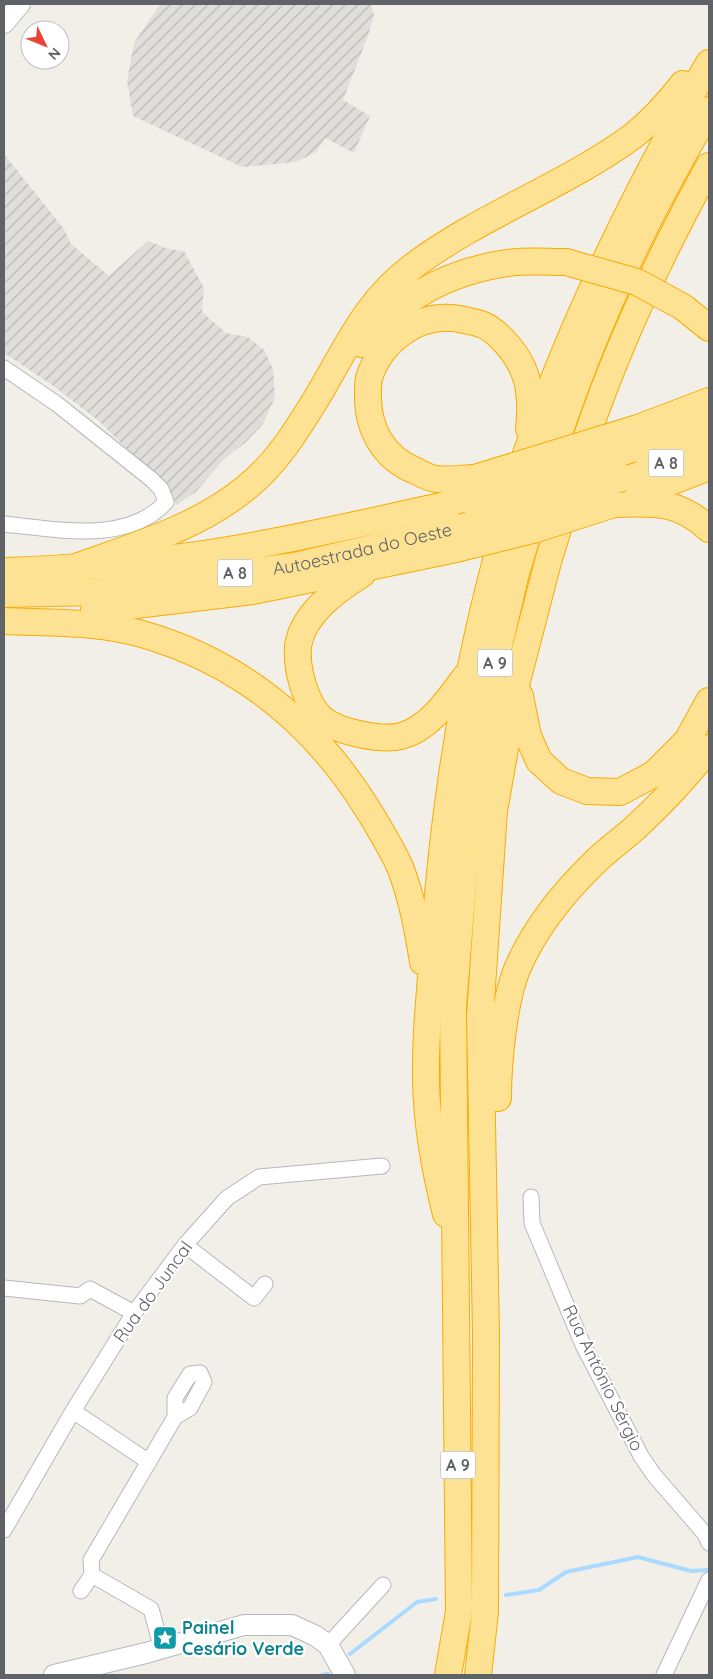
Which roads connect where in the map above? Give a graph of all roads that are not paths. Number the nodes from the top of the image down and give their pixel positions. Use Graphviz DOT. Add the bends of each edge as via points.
graph roads {
  1 [pos="20,4"];
  2 [pos="4,23"];
  3 [pos="709,53"];
  4 [pos="709,63"];
  5 [pos="709,110"];
  6 [pos="709,166"];
  7 [pos="709,328"];
  8 [pos="4,368"];
  9 [pos="316,398"];
  10 [pos="709,401"];
  11 [pos="709,421"];
  12 [pos="635,439"];
  13 [pos="709,446"];
  14 [pos="527,452"];
  15 [pos="709,467"];
  16 [pos="472,489"];
  17 [pos="614,504"];
  18 [pos="4,524"];
  19 [pos="709,529"];
  20 [pos="459,538"];
  21 [pos="374,567"];
  22 [pos="73,568"];
  23 [pos="4,571"];
  24 [pos="4,594"];
  25 [pos="4,620"];
  26 [pos="468,672"];
  27 [pos="517,681"];
  28 [pos="709,701"];
  29 [pos="709,748"];
  30 [pos="429,1004"];
  31 [pos="382,1166"];
  32 [pos="530,1197"];
  33 [pos="484,1236"];
  34 [pos="185,1245"];
  35 [pos="456,1254"];
  36 [pos="266,1284"];
  37 [pos="4,1288"];
  38 [pos="134,1314"];
  39 [pos="73,1412"];
  40 [pos="176,1417"];
  41 [pos="149,1462"];
  42 [pos="4,1530"];
  43 [pos="709,1543"];
  44 [pos="92,1575"];
  45 [pos="709,1580"];
  46 [pos="382,1585"];
  47 [pos="81,1591"];
  48 [pos="328,1646"];
  49 [pos="162,1649"];
  50 [pos="54,1675"];
  51 [pos="345,1675"];
  52 [pos="448,1675"];
  53 [pos="478,1675"];
  54 [pos="664,1675"];
  1 -- 2 [label="street"];
  3 -- 9 [label="highway" via="663,109 633,136 454,240 412,267 379,295 354,330"];
  4 -- 14 [label="highway" via="612,244"];
  5 -- 35 [label="highway, A 9" via="645,226 605,315 560,430 516,573 492,675 469,809 453,1007"];
  6 -- 27 [label="highway, A 9" via="663,251 628,328 588,432 549,558"];
  7 -- 9 [label="highway, bridge" via="683,307 637,282 566,262 509,262 455,276 426,288 399,306 375,328"];
  8 -- 18 [label="street" via="57,404 151,479 161,489 166,502 156,512 126,527 87,531"];
  9 -- 22 [label="highway" via="284,448 248,487 208,515"];
  10 -- 12 [label="highway"];
  11 -- 12 [label="highway, Autoestrada do Oeste / A 8"];
  12 -- 16 [label="highway, Autoestrada do Oeste / A 8, bridge" via="549,477"];
  13 -- 20 [label="highway, Autoestrada do Oeste / A 8, bridge" via="541,505"];
  14 -- 16 [label="highway" via="531,412 529,393 527,377 515,352 487,324 444,316 416,323 388,343 369,379 368,408 373,429 383,448 402,466 436,480"];
  14 -- 26 [label="highway" via="494,564"];
  15 -- 17 [label="highway"];
  16 -- 22 [label="highway, Autoestrada do Oeste / A 8" via="290,539 182,557"];
  17 -- 19 [label="highway" via="660,503 694,514"];
  17 -- 20 [label="highway, bridge" via="533,530"];
  20 -- 21 [label="highway"];
  20 -- 24 [label="highway, Autoestrada do Oeste / A 8" via="295,566 99,592"];
  21 -- 25 [label="highway" via="253,591"];
  21 -- 26 [label="highway" via="337,590 318,608 298,645 304,688 322,718 369,738 402,736 426,723 441,709"];
  22 -- 23 [label="highway, Autoestrada do Oeste / A 8"];
  25 -- 30 [label="highway" via="98,625 142,634 202,655 289,712 323,746 349,779 400,868 418,935"];
  26 -- 30 [label="highway" via="446,805"];
  27 -- 28 [label="highway" via="528,736 539,761 561,781 587,791 620,792 654,774 687,741"];
  27 -- 33 [label="highway, A 9" via="494,811 480,1016"];
  29 -- 33 [label="highway" via="683,782 594,862 564,895 534,934 517,968 498,1069 499,1180"];
  30 -- 35 [label="highway" via="426,1083 435,1173"];
  31 -- 34 [label="street, Rua do Juncal" via="259,1177 227,1198"];
  32 -- 43 [label="street, Rua António Sérgio" via="532,1222 583,1345 641,1456"];
  33 -- 53 [label="highway, A 9" via="485,1612"];
  34 -- 36 [label="street" via="250,1304"];
  34 -- 38 [label="street, Rua do Juncal"];
  35 -- 52 [label="highway, A 9" via="459,1611"];
  37 -- 38 [label="street" via="80,1296 90,1290"];
  38 -- 39 [label="street, Rua do Juncal"];
  39 -- 41 [label="street"];
  39 -- 42 [label="street, Rua do Juncal"];
  40 -- 41 [label="street"];
  41 -- 44 [label="street" via="91,1560"];
  44 -- 47 [label="street"];
  44 -- 49 [label="street" via="150,1609"];
  45 -- 54 [label="street"];
  46 -- 48 [label="street"];
  48 -- 49 [label="street" via="316,1636 292,1625 244,1625"];
  48 -- 51 [label="street"];
  49 -- 50 [label="street"];
}
